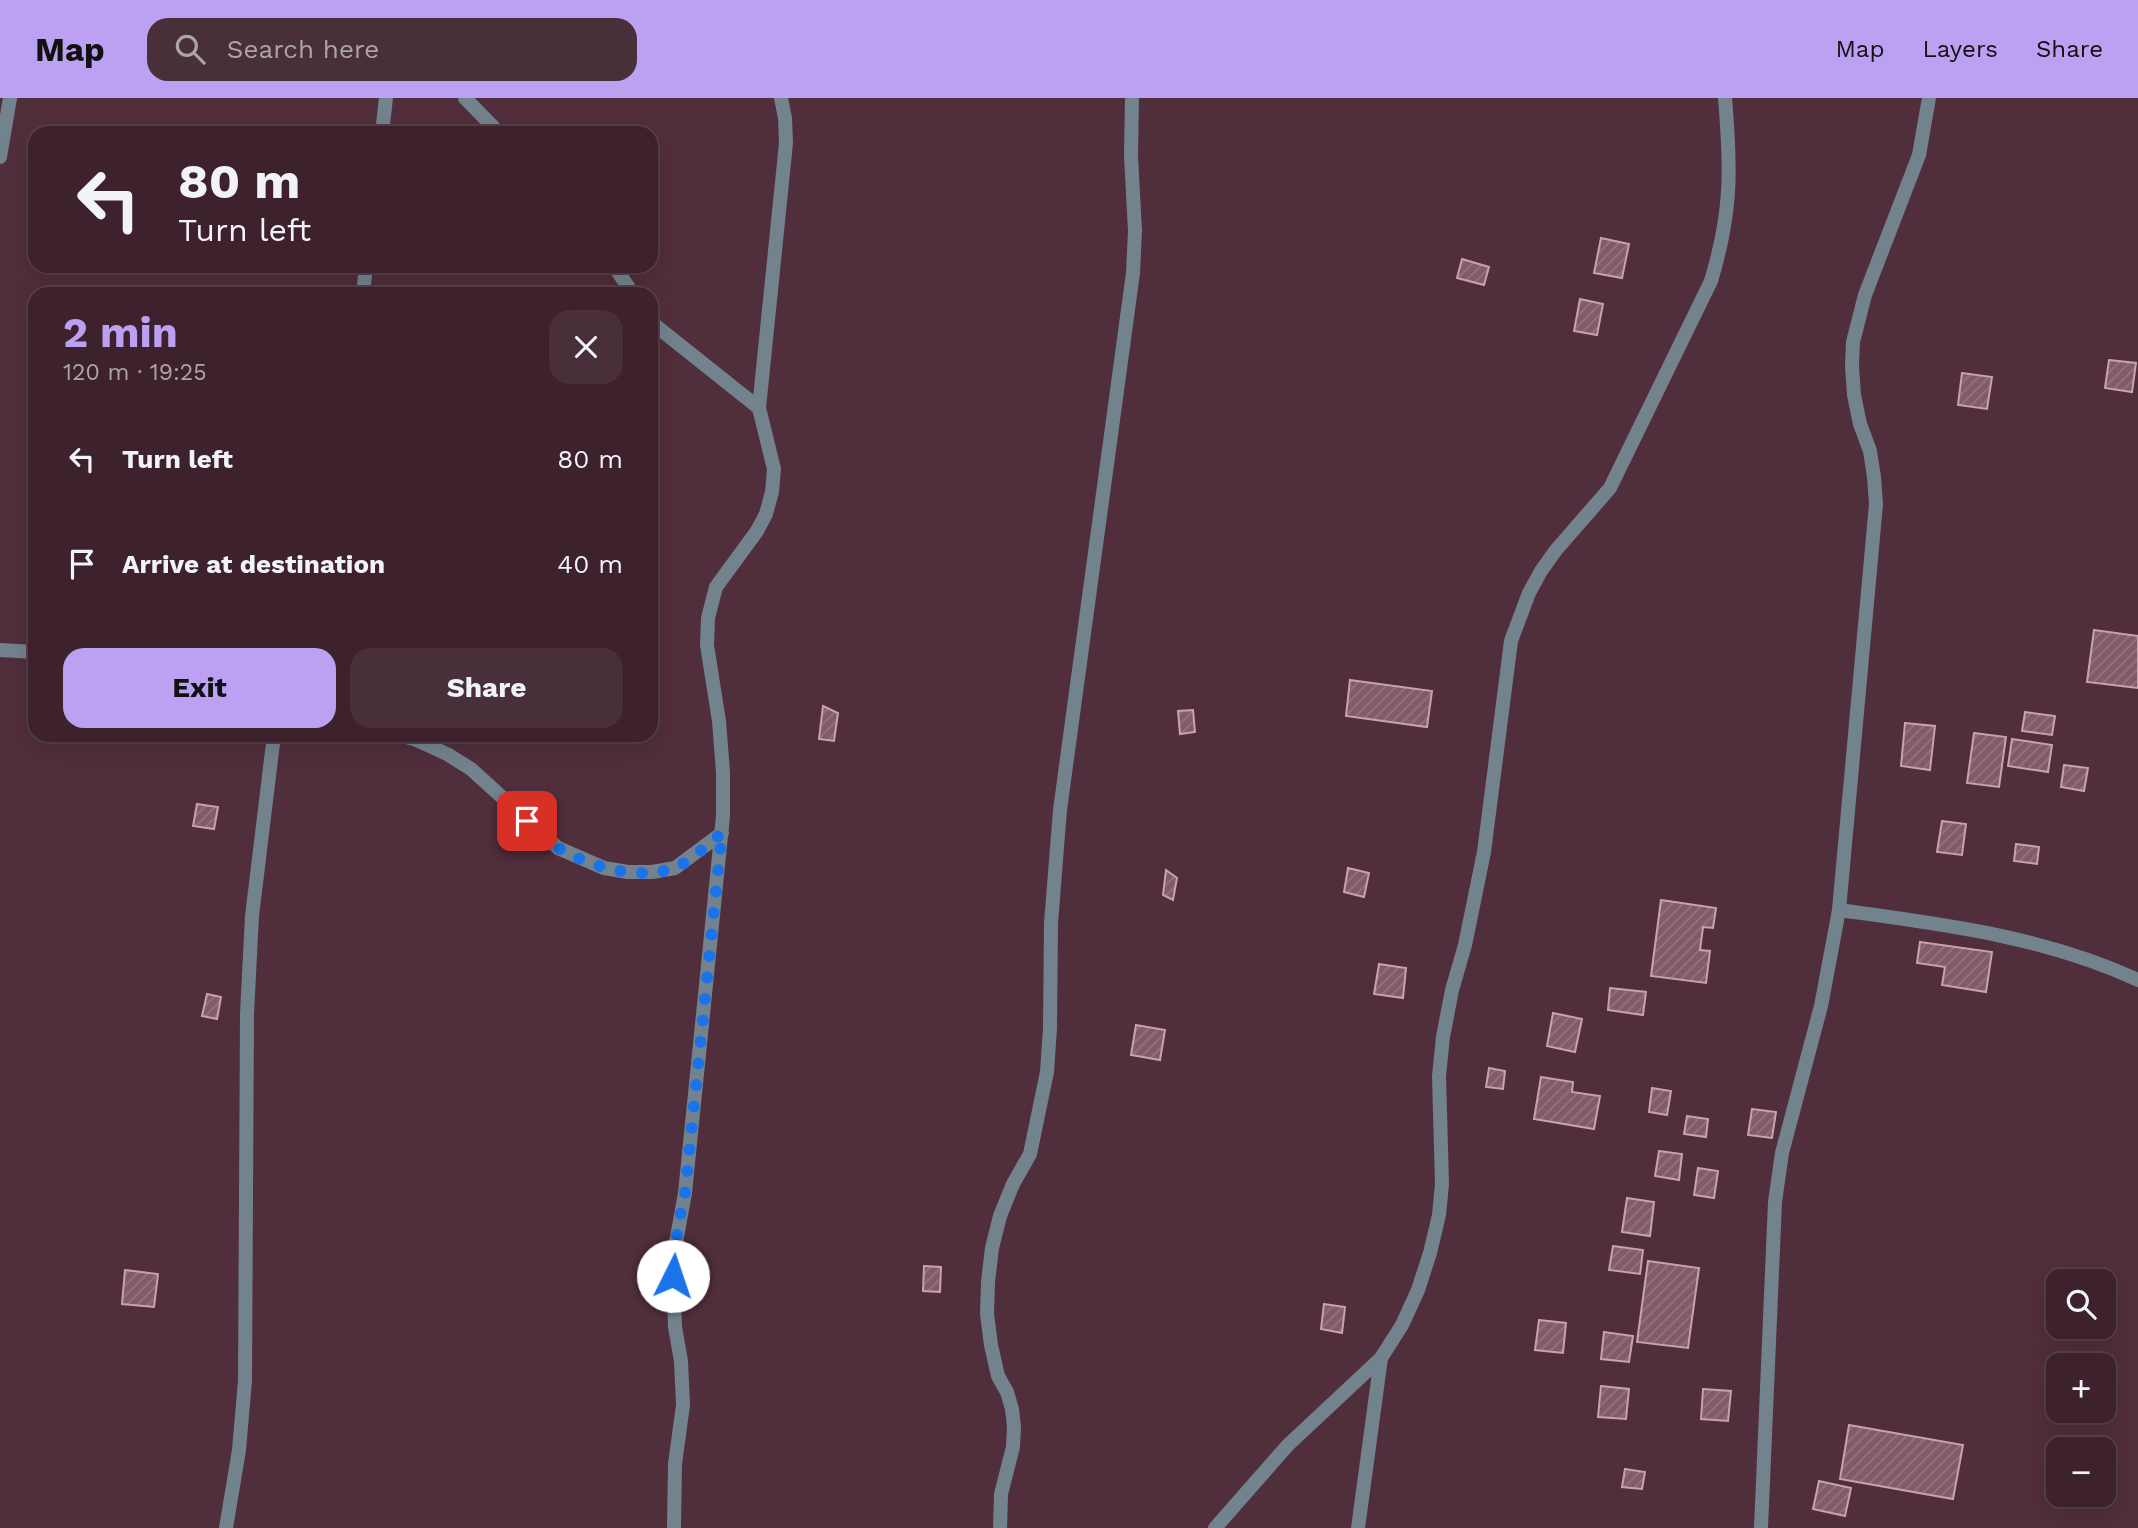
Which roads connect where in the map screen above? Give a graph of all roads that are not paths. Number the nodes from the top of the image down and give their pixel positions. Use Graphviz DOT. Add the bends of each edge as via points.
graph roads {
  1 [pos="10,98"];
  2 [pos="386,98"];
  3 [pos="465,98"];
  4 [pos="781,98"];
  5 [pos="1132,98"];
  6 [pos="1725,98"];
  7 [pos="1928,98"];
  8 [pos="383,126"];
  9 [pos="492,126"];
  10 [pos="0,157"];
  11 [pos="658,328"];
  12 [pos="759,408"];
  13 [pos="0,650"];
  14 [pos="28,652"];
  15 [pos="273,742"];
  16 [pos="421,742"];
  17 [pos="722,833"];
  18 [pos="1839,910"];
  19 [pos="2138,980"];
  20 [pos="1381,1358"];
  21 [pos="226,1528"];
  22 [pos="674,1528"];
  23 [pos="1000,1528"];
  24 [pos="1215,1528"];
  25 [pos="1358,1528"];
  26 [pos="1761,1528"];
  1 -- 10 [label="street"];
  2 -- 8 [label="street"];
  3 -- 9 [label="street"];
  4 -- 12 [label="street" via="786,143"];
  5 -- 23 [label="street" via="1133,273 1060,810 1047,1072 1030,1154 1000,1216 988,1282 991,1345 1014,1427 1001,1494"];
  6 -- 20 [label="street" via="1730,183 1711,281 1610,488 1541,571 1511,641 1483,852 1443,1037 1439,1215 1418,1290"];
  7 -- 18 [label="street" via="1919,155 1865,295 1853,342 1854,395 1870,451 1876,504"];
  11 -- 12 [label="street"];
  12 -- 17 [label="street" via="774,469 772,492 757,531 716,587 708,618 723,772"];
  13 -- 14 [label="street"];
  15 -- 21 [label="street" via="252,916 247,1014 245,1381"];
  16 -- 17 [label="street" via="471,769 558,848 604,868 628,872 676,868"];
  17 -- 22 [label="street" via="685,1193 673,1259 683,1405 675,1464"];
  18 -- 19 [label="street" via="2019,939"];
  18 -- 26 [label="street" via="1821,1006 1782,1153 1775,1202"];
  20 -- 24 [label="street" via="1288,1445"];
  20 -- 25 [label="street"];
}
